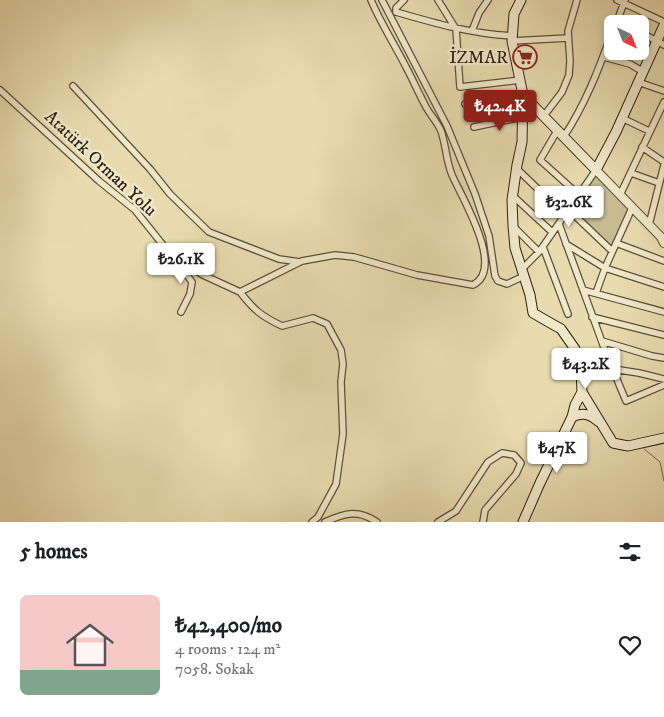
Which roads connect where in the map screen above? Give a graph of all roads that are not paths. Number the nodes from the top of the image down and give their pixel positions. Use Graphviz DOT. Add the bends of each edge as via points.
graph roads {
  1 [pos="371,0"];
  2 [pos="382,0"];
  3 [pos="404,0"];
  4 [pos="438,0"];
  5 [pos="488,0"];
  6 [pos="520,0"];
  7 [pos="577,0"];
  8 [pos="617,0"];
  9 [pos="625,2"];
  10 [pos="393,14"];
  11 [pos="620,15"];
  12 [pos="664,23"];
  13 [pos="456,29"];
  14 [pos="472,31"];
  15 [pos="649,37"];
  16 [pos="512,38"];
  17 [pos="568,38"];
  18 [pos="660,43"];
  19 [pos="604,57"];
  20 [pos="615,60"];
  21 [pos="642,71"];
  22 [pos="521,80"];
  23 [pos="638,82"];
  24 [pos="73,86"];
  25 [pos="0,90"];
  26 [pos="664,91"];
  27 [pos="523,95"];
  28 [pos="664,102"];
  29 [pos="465,104"];
  30 [pos="522,117"];
  31 [pos="543,117"];
  32 [pos="622,118"];
  33 [pos="474,127"];
  34 [pos="649,131"];
  35 [pos="560,134"];
  36 [pos="642,147"];
  37 [pos="664,163"];
  38 [pos="516,168"];
  39 [pos="596,170"];
  40 [pos="631,173"];
  41 [pos="659,183"];
  42 [pos="512,195"];
  43 [pos="579,195"];
  44 [pos="620,195"];
  45 [pos="632,208"];
  46 [pos="569,210"];
  47 [pos="565,215"];
  48 [pos="558,224"];
  49 [pos="649,225"];
  50 [pos="513,226"];
  51 [pos="664,229"];
  52 [pos="552,232"];
  53 [pos="662,240"];
  54 [pos="616,243"];
  55 [pos="566,244"];
  56 [pos="541,250"];
  57 [pos="612,251"];
  58 [pos="181,261"];
  59 [pos="664,261"];
  60 [pos="300,262"];
  61 [pos="605,268"];
  62 [pos="523,272"];
  63 [pos="664,287"];
  64 [pos="582,290"];
  65 [pos="240,292"];
  66 [pos="596,293"];
  67 [pos="180,312"];
  68 [pos="664,312"];
  69 [pos="568,314"];
  70 [pos="592,317"];
  71 [pos="664,335"];
  72 [pos="602,341"];
  73 [pos="664,358"];
  74 [pos="613,369"];
  75 [pos="664,379"];
  76 [pos="664,385"];
  77 [pos="582,392"];
  78 [pos="575,405"];
  79 [pos="594,411"];
  80 [pos="572,418"];
  81 [pos="602,424"];
  82 [pos="664,438"];
  83 [pos="312,522"];
  84 [pos="325,522"];
  85 [pos="377,522"];
  86 [pos="438,522"];
  87 [pos="483,522"];
  88 [pos="523,522"];
  1 -- 60 [label="street" via="440,130 451,174 482,240 484,272 474,285 417,275 354,257 335,255"];
  2 -- 10 [label="street"];
  3 -- 10 [label="street"];
  4 -- 13 [label="street"];
  5 -- 14 [label="street"];
  6 -- 16 [label="main road" via="514,14"];
  7 -- 17 [label="street"];
  8 -- 9 [label="street"];
  9 -- 11 [label="street"];
  9 -- 12 [label="street"];
  10 -- 13 [label="street"];
  10 -- 62 [label="street" via="468,177 489,236 494,276 507,284"];
  12 -- 18 [label="main road"];
  13 -- 14 [label="street"];
  13 -- 22 [label="street" via="460,87"];
  14 -- 16 [label="street"];
  15 -- 18 [label="street"];
  16 -- 17 [label="street"];
  16 -- 22 [label="main road"];
  17 -- 31 [label="street" via="569,75 562,92"];
  18 -- 21 [label="main road"];
  19 -- 35 [label="street" via="577,117"];
  20 -- 21 [label="street"];
  21 -- 23 [label="main road"];
  22 -- 27 [label="main road"];
  23 -- 26 [label="street"];
  23 -- 32 [label="main road"];
  24 -- 60 [label="street" via="170,194 209,232 280,259"];
  25 -- 58 [label="street, Atatürk Orman Yolu" via="134,210 172,255"];
  27 -- 29 [label="street"];
  27 -- 30 [label="main road"];
  27 -- 31 [label="main road"];
  28 -- 34 [label="street"];
  30 -- 33 [label="street"];
  30 -- 38 [label="main road" via="522,142"];
  31 -- 35 [label="main road"];
  32 -- 34 [label="street"];
  32 -- 39 [label="main road"];
  34 -- 36 [label="street"];
  35 -- 39 [label="main road"];
  35 -- 43 [label="street" via="540,160"];
  36 -- 37 [label="street"];
  36 -- 40 [label="street"];
  37 -- 41 [label="street"];
  38 -- 42 [label="main road"];
  38 -- 47 [label="street"];
  39 -- 43 [label="street"];
  39 -- 44 [label="street"];
  40 -- 41 [label="street"];
  40 -- 44 [label="street"];
  41 -- 49 [label="street"];
  42 -- 50 [label="main road"];
  42 -- 52 [label="street"];
  43 -- 46 [label="street"];
  44 -- 45 [label="street"];
  45 -- 49 [label="street"];
  45 -- 54 [label="street"];
  46 -- 47 [label="street"];
  46 -- 57 [label="street"];
  47 -- 48 [label="street"];
  48 -- 52 [label="street"];
  48 -- 55 [label="street"];
  49 -- 53 [label="street"];
  50 -- 56 [label="street"];
  50 -- 62 [label="main road" via="515,248"];
  51 -- 53 [label="street"];
  52 -- 56 [label="street"];
  54 -- 57 [label="street"];
  54 -- 59 [label="street"];
  55 -- 61 [label="street"];
  55 -- 64 [label="street"];
  56 -- 62 [label="street"];
  56 -- 69 [label="street"];
  57 -- 61 [label="street"];
  58 -- 65 [label="street, Atatürk Orman Yolu"];
  58 -- 67 [label="street" via="192,282 190,294"];
  60 -- 65 [label="street"];
  61 -- 63 [label="street"];
  61 -- 66 [label="street"];
  62 -- 77 [label="main road" via="533,313 562,329 575,349 581,370"];
  64 -- 66 [label="street"];
  64 -- 70 [label="street"];
  65 -- 83 [label="street" via="256,311 282,326 313,318 327,324 341,350 343,434 336,484"];
  66 -- 68 [label="street"];
  70 -- 71 [label="street"];
  70 -- 72 [label="street"];
  72 -- 73 [label="street"];
  72 -- 74 [label="street"];
  74 -- 75 [label="street"];
  74 -- 76 [label="street" via="626,401"];
  77 -- 78 [label="main road"];
  77 -- 79 [label="main road"];
  78 -- 79 [label="main road" via="583,402"];
  78 -- 80 [label="main road"];
  79 -- 81 [label="main road"];
  80 -- 81 [label="main road" via="588,414"];
  80 -- 88 [label="main road"];
  81 -- 82 [label="main road" via="613,443 628,446"];
  84 -- 85 [label="street" via="352,513 366,515"];
  86 -- 87 [label="street" via="456,511 488,462 502,453 514,455 521,463 516,474 485,510"];
}
